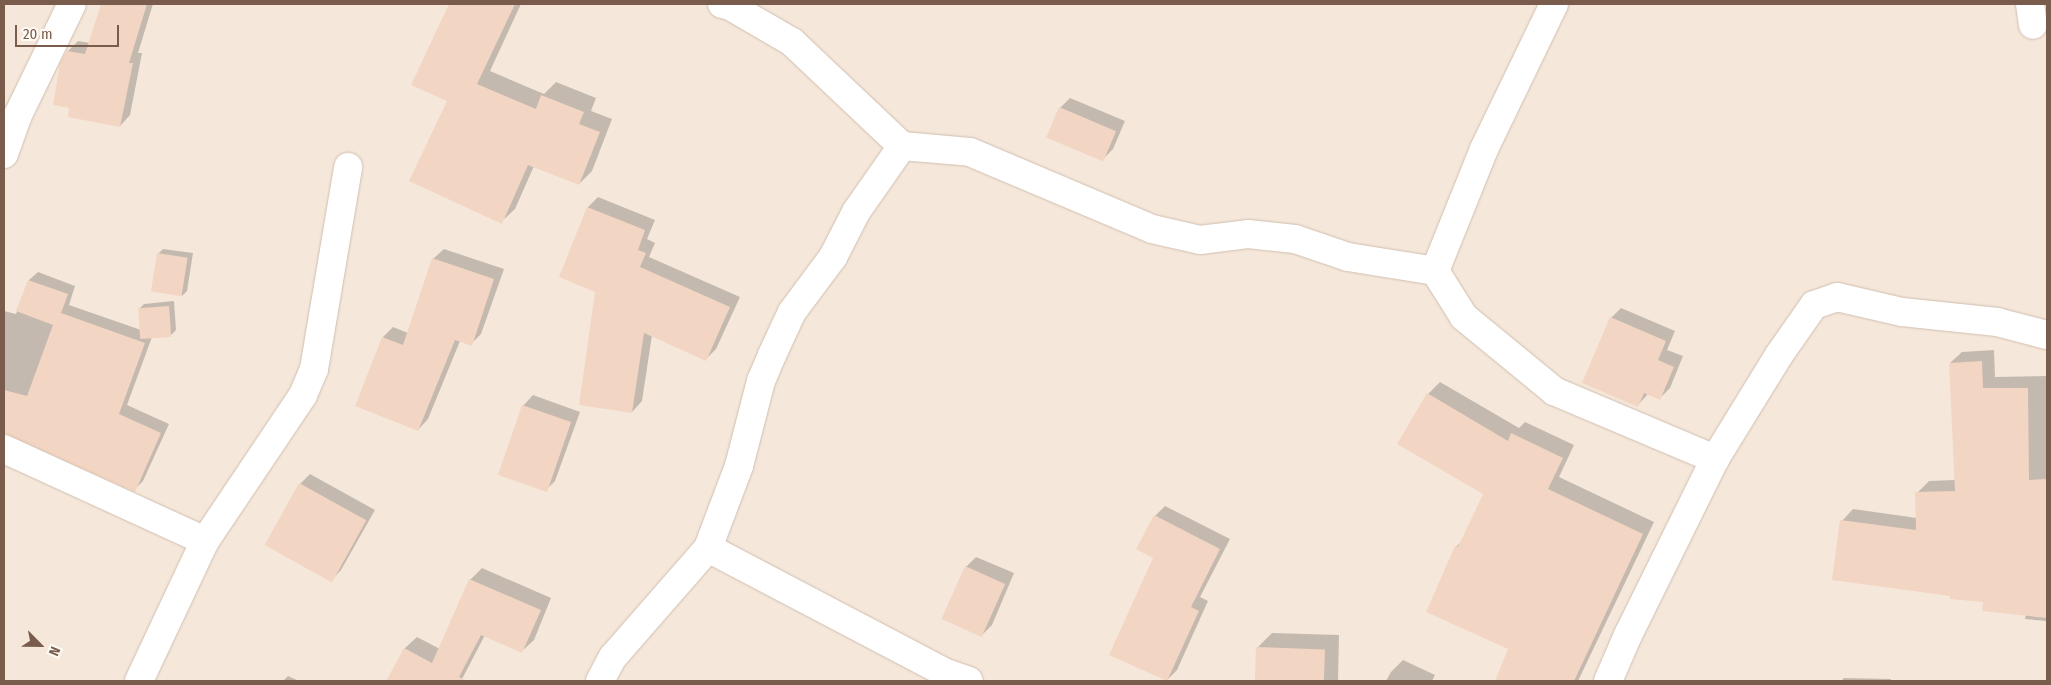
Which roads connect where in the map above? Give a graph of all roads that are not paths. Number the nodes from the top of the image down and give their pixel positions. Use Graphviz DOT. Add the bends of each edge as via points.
graph roads {
  1 [pos="72,4"];
  2 [pos="722,4"];
  3 [pos="1554,4"];
  4 [pos="902,146"];
  5 [pos="4,154"];
  6 [pos="348,166"];
  7 [pos="1435,271"];
  8 [pos="2047,335"];
  9 [pos="4,449"];
  10 [pos="1716,459"];
  11 [pos="205,541"];
  12 [pos="708,548"];
  13 [pos="139,681"];
  14 [pos="600,681"];
  15 [pos="969,681"];
  16 [pos="1608,681"];
  1 -- 5 [label="street" via="18,115"];
  2 -- 4 [label="street" via="792,42"];
  3 -- 7 [label="street" via="1484,149"];
  4 -- 7 [label="street" via="970,152 1152,229 1200,240 1248,234 1296,239 1348,256"];
  4 -- 12 [label="street" via="856,212 833,257 792,312 761,382 739,466"];
  6 -- 11 [label="street" via="314,368 303,395"];
  7 -- 10 [label="street" via="1464,317 1554,391"];
  8 -- 10 [label="street" via="1997,322 1902,312 1837,297 1814,305"];
  9 -- 11 [label="street"];
  10 -- 16 [label="street"];
  11 -- 13 [label="street"];
  12 -- 14 [label="street" via="613,657"];
  12 -- 15 [label="street" via="946,673"];
}
